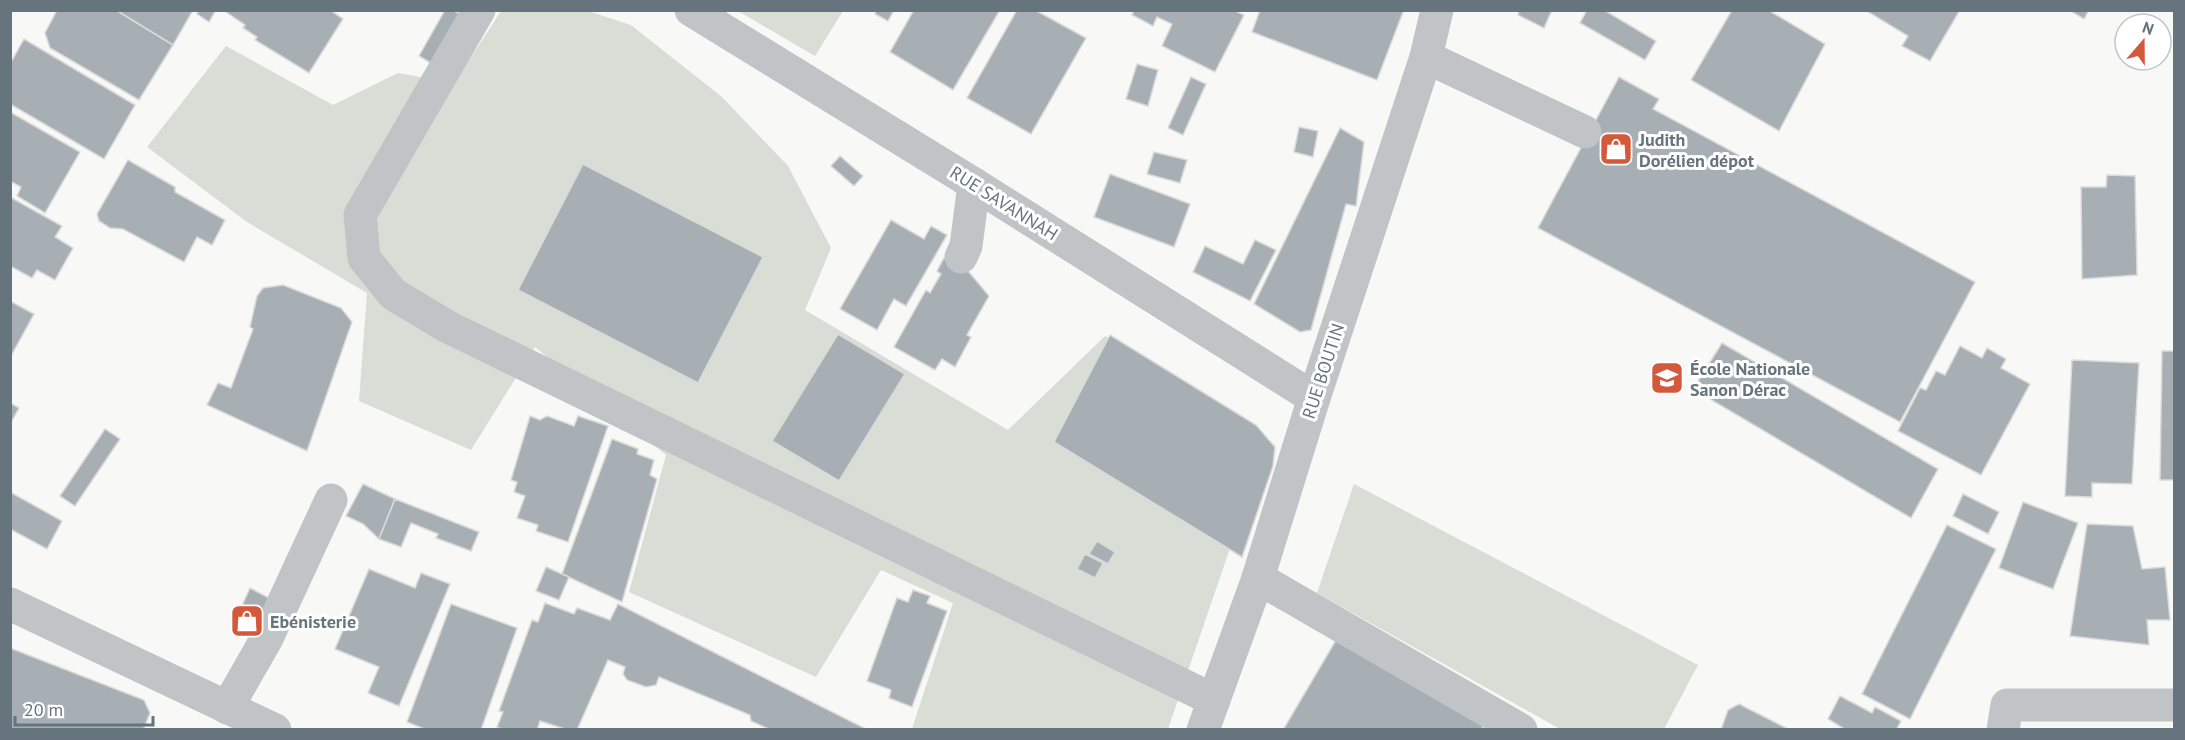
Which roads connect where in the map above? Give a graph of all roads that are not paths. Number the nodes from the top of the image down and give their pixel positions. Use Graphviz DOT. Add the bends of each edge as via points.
graph roads {
  1 [pos="479,10"];
  2 [pos="691,10"];
  3 [pos="1437,10"];
  4 [pos="1426,57"];
  5 [pos="1585,132"];
  6 [pos="974,184"];
  7 [pos="961,257"];
  8 [pos="1314,398"];
  9 [pos="331,500"];
  10 [pos="1258,578"];
  11 [pos="10,604"];
  12 [pos="2175,705"];
  13 [pos="227,708"];
  14 [pos="1208,715"];
  15 [pos="275,729"];
  16 [pos="1521,729"];
  17 [pos="2003,729"];
  1 -- 14 [label="street" via="360,215 364,258 393,294 448,327"];
  2 -- 6 [label="street, RUE SAVANNAH"];
  3 -- 4 [label="street, RUE BOUTIN"];
  4 -- 5 [label="street"];
  4 -- 8 [label="street, RUE BOUTIN"];
  6 -- 7 [label="street"];
  6 -- 8 [label="street, RUE SAVANNAH"];
  8 -- 10 [label="street, RUE BOUTIN"];
  9 -- 13 [label="street" via="267,638"];
  10 -- 14 [label="street, RUE BOUTIN"];
  10 -- 16 [label="street"];
  11 -- 13 [label="street"];
  12 -- 17 [label="street" via="2007,705"];
  13 -- 15 [label="street"];
}
